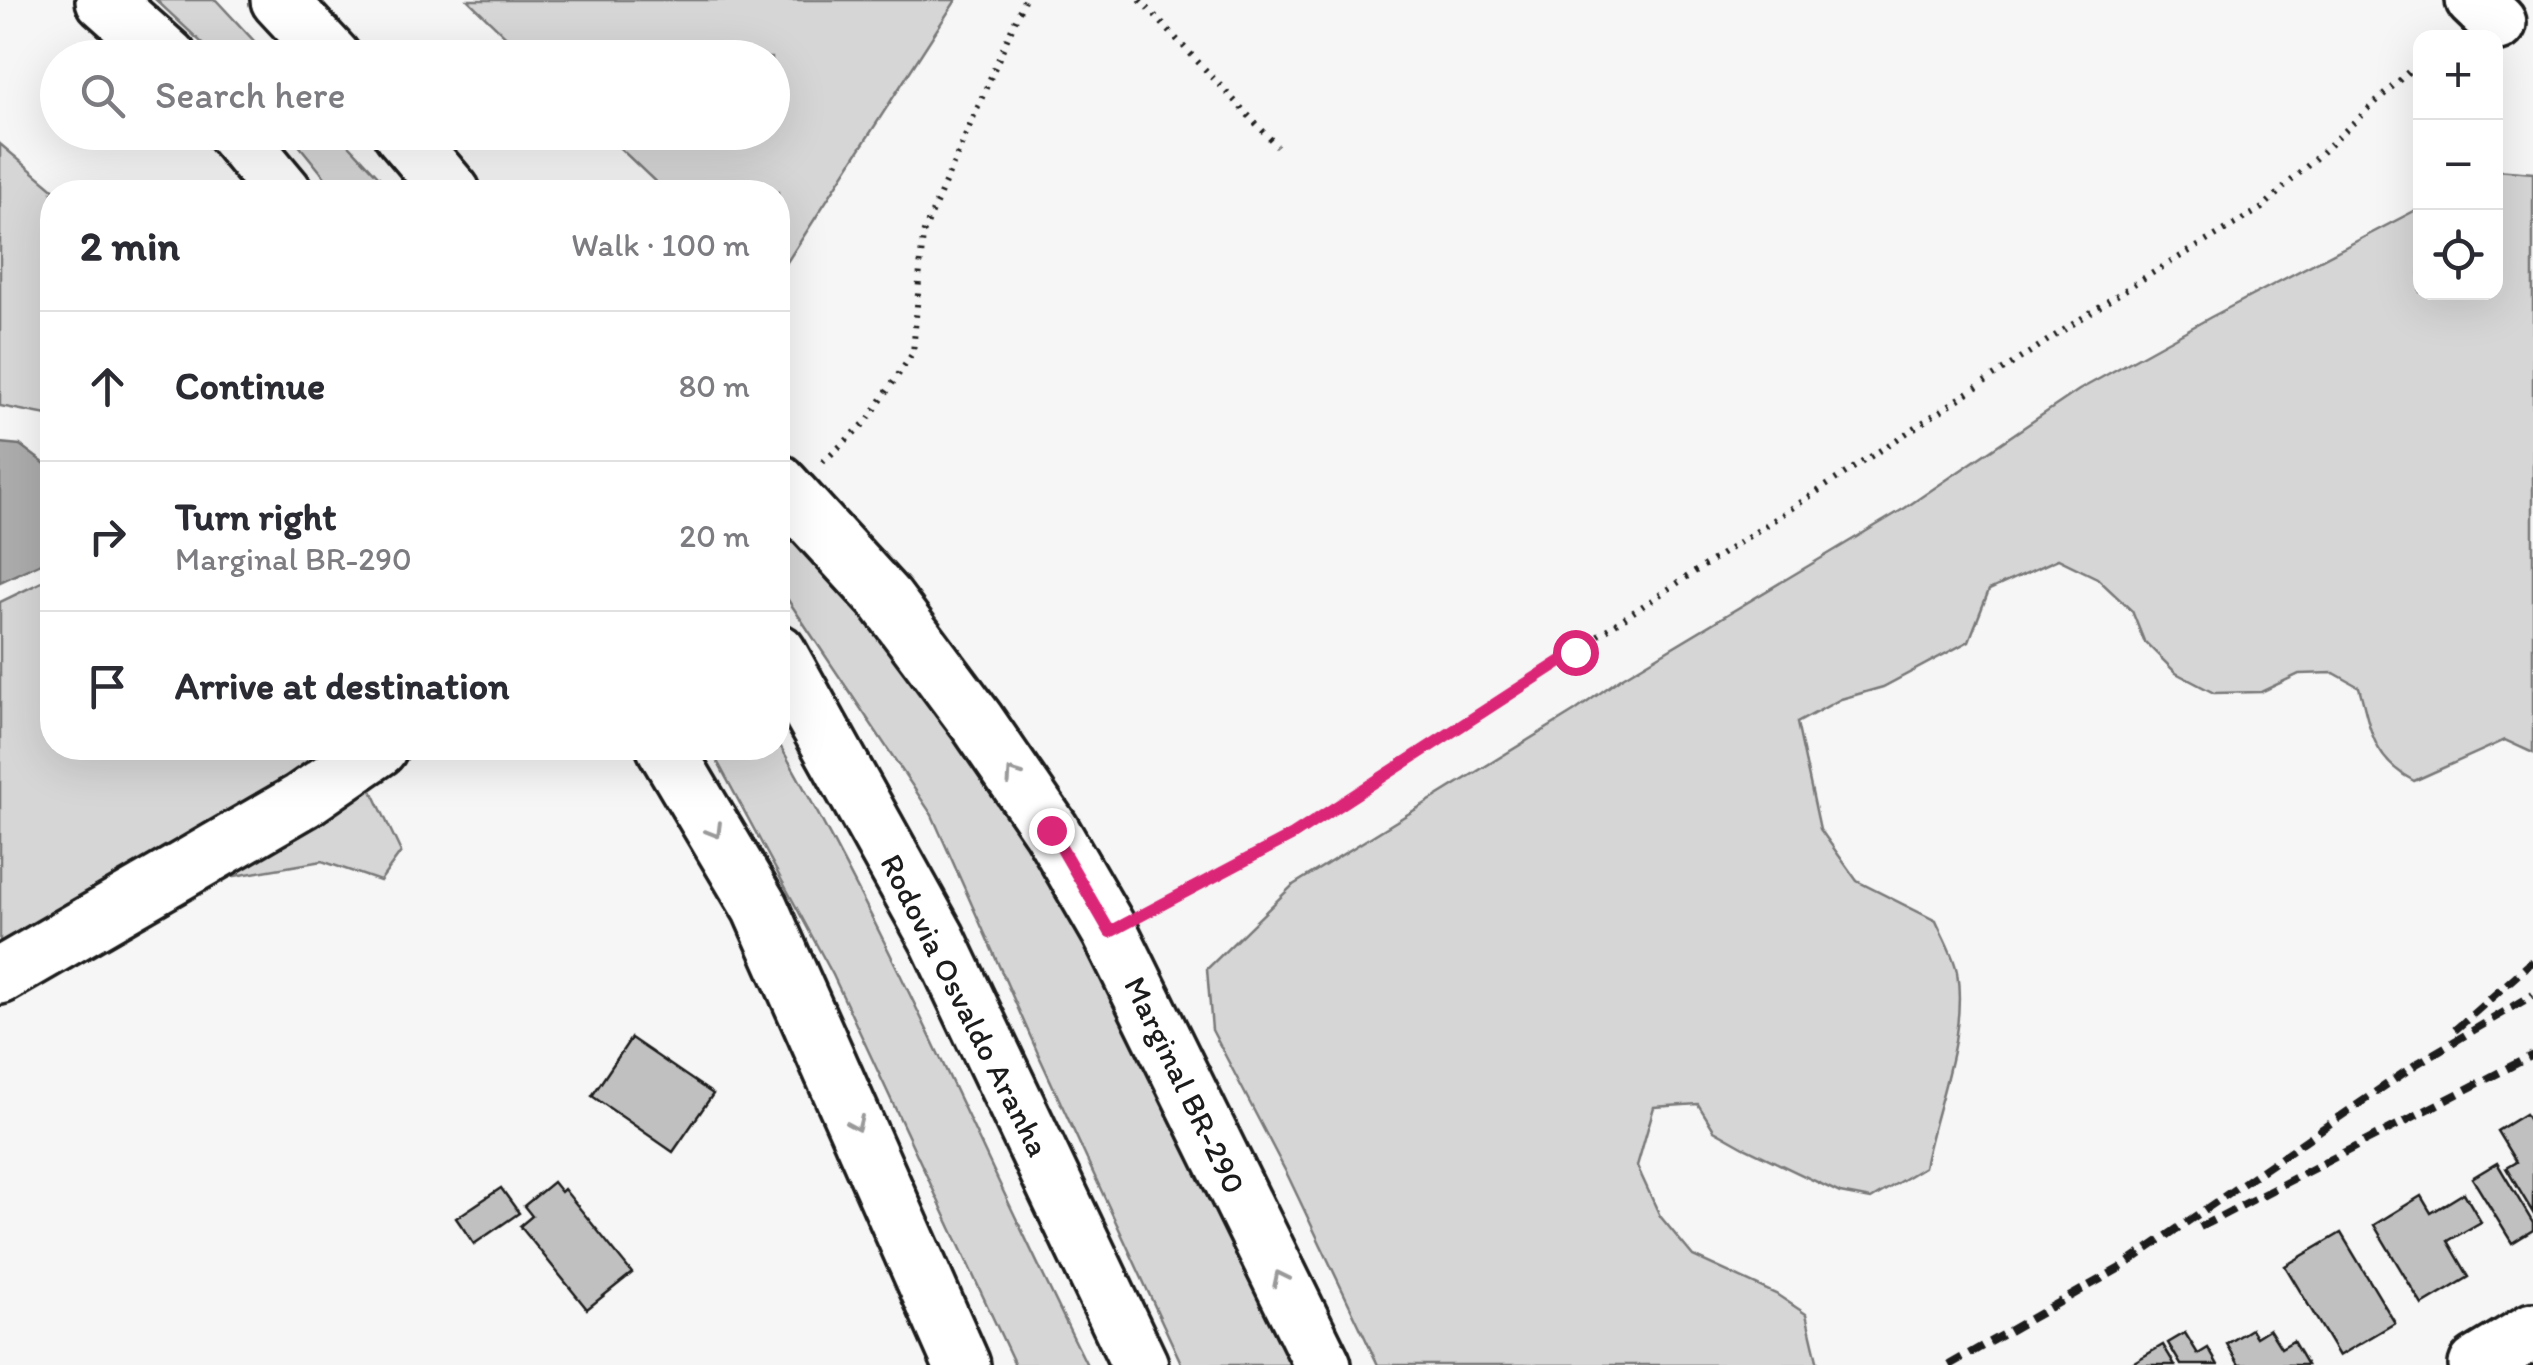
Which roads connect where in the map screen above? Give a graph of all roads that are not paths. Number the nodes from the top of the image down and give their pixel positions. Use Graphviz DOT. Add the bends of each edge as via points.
graph roads {
  1 [pos="104,0"];
  2 [pos="279,0"];
  3 [pos="149,40"];
  4 [pos="316,40"];
  5 [pos="249,150"];
  6 [pos="416,150"];
  7 [pos="274,180"];
  8 [pos="442,180"];
  9 [pos="790,496"];
  10 [pos="790,674"];
  11 [pos="361,760"];
  12 [pos="672,760"];
  13 [pos="0,976"];
  14 [pos="2533,1330"];
  15 [pos="962,1365"];
  16 [pos="1140,1365"];
  17 [pos="1323,1365"];
  18 [pos="2476,1365"];
  1 -- 3 [label="main road"];
  2 -- 4 [label="main road"];
  5 -- 7 [label="main road"];
  6 -- 8 [label="main road"];
  17 -- 9 [label="main road, Marginal BR-290, one-way" via="1110,932 1051,830 886,600"];
  10 -- 16 [label="main road, Rodovia Osvaldo Aranha" via="937,938"];
  11 -- 13 [label="main road"];
  12 -- 15 [label="main road, one-way" via="760,908"];
  14 -- 18 [label="main road"];
}
